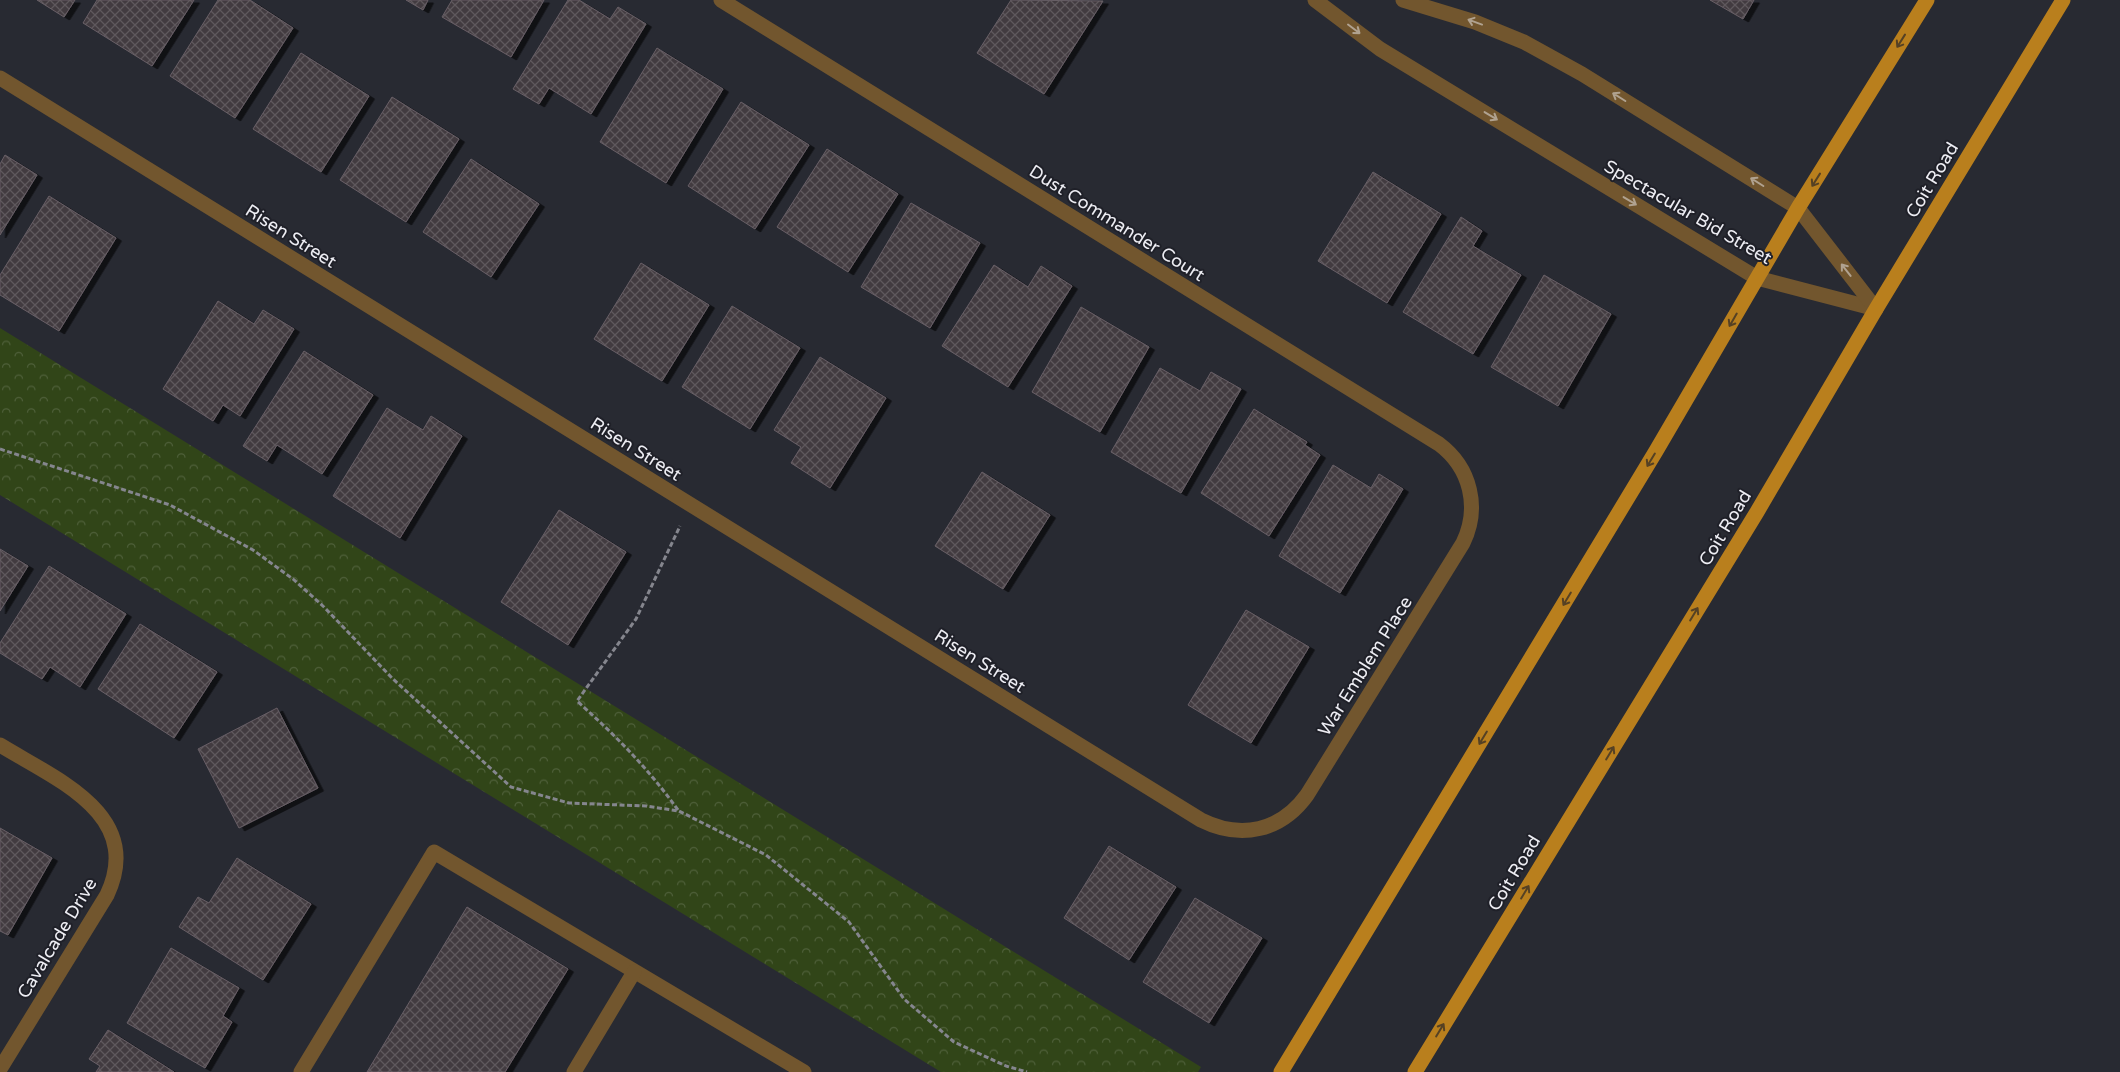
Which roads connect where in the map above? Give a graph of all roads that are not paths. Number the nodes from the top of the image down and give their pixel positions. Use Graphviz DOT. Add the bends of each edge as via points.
graph roads {
  1 [pos="721,0"];
  2 [pos="1315,0"];
  3 [pos="1403,0"];
  4 [pos="1927,0"];
  5 [pos="2062,0"];
  6 [pos="0,78"];
  7 [pos="1798,208"];
  8 [pos="1757,278"];
  9 [pos="1876,308"];
  10 [pos="1471,497"];
  11 [pos="0,745"];
  12 [pos="1258,830"];
  13 [pos="634,972"];
  14 [pos="0,1069"];
  15 [pos="301,1072"];
  16 [pos="574,1072"];
  17 [pos="804,1072"];
  18 [pos="1281,1072"];
  19 [pos="1415,1072"];
  1 -- 10 [label="street, Dust Commander Court" via="1439,444 1454,457 1464,474"];
  2 -- 8 [label="street, Spectacular Bid Street, one-way" via="1380,49"];
  7 -- 3 [label="street, one-way" via="1576,70 1524,42 1475,22"];
  4 -- 7 [label="main road, one-way"];
  5 -- 9 [label="main road, Coit Road"];
  6 -- 12 [label="street, Risen Street" via="1202,820 1229,831"];
  7 -- 8 [label="main road"];
  9 -- 7 [label="street, one-way"];
  8 -- 9 [label="street, Spectacular Bid Street"];
  8 -- 18 [label="main road, one-way"];
  19 -- 9 [label="main road, Coit Road, one-way" via="1757,512"];
  10 -- 12 [label="street, War Emblem Place" via="1471,521 1463,543 1307,795 1299,807 1284,819"];
  11 -- 14 [label="street, Cavalcade Drive" via="84,796 103,817 115,848 115,872 107,895"];
  13 -- 15 [label="street" via="434,852"];
  13 -- 16 [label="street"];
  13 -- 17 [label="street"];
}
